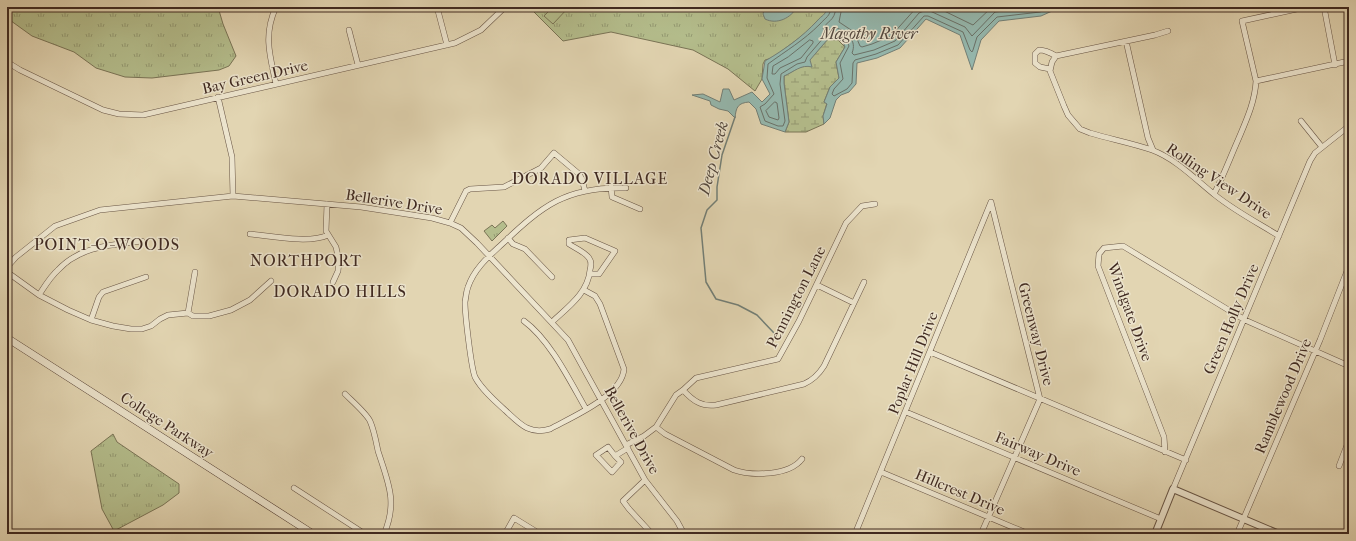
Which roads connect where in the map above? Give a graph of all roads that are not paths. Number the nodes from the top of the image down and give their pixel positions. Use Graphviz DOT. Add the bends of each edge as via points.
graph roads {
  1 [pos="276,7"];
  2 [pos="437,7"];
  3 [pos="505,7"];
  4 [pos="1306,7"];
  5 [pos="1324,7"];
  6 [pos="349,30"];
  7 [pos="1168,31"];
  8 [pos="1126,41"];
  9 [pos="447,45"];
  10 [pos="1056,56"];
  11 [pos="7,62"];
  12 [pos="1349,62"];
  13 [pos="1335,64"];
  14 [pos="358,65"];
  15 [pos="1050,69"];
  16 [pos="1256,81"];
  17 [pos="276,84"];
  18 [pos="218,97"];
  19 [pos="1301,121"];
  20 [pos="1349,126"];
  21 [pos="1322,147"];
  22 [pos="1153,150"];
  23 [pos="611,187"];
  24 [pos="626,188"];
  25 [pos="585,191"];
  26 [pos="1214,194"];
  27 [pos="233,196"];
  28 [pos="991,202"];
  29 [pos="327,204"];
  30 [pos="875,204"];
  31 [pos="640,209"];
  32 [pos="450,223"];
  33 [pos="250,234"];
  34 [pos="328,235"];
  35 [pos="1279,236"];
  36 [pos="508,238"];
  37 [pos="142,241"];
  38 [pos="490,256"];
  39 [pos="1349,266"];
  40 [pos="7,267"];
  41 [pos="7,272"];
  42 [pos="195,272"];
  43 [pos="590,274"];
  44 [pos="146,277"];
  45 [pos="552,277"];
  46 [pos="271,282"];
  47 [pos="333,282"];
  48 [pos="864,282"];
  49 [pos="817,285"];
  50 [pos="584,290"];
  51 [pos="39,295"];
  52 [pos="854,303"];
  53 [pos="188,313"];
  54 [pos="91,320"];
  55 [pos="1245,320"];
  56 [pos="524,321"];
  57 [pos="552,322"];
  58 [pos="7,338"];
  59 [pos="1315,351"];
  60 [pos="930,352"];
  61 [pos="1349,366"];
  62 [pos="683,390"];
  63 [pos="345,394"];
  64 [pos="1040,399"];
  65 [pos="602,400"];
  66 [pos="586,409"];
  67 [pos="906,412"];
  68 [pos="656,427"];
  69 [pos="1349,440"];
  70 [pos="627,446"];
  71 [pos="1164,452"];
  72 [pos="615,456"];
  73 [pos="1014,457"];
  74 [pos="802,459"];
  75 [pos="1186,460"];
  76 [pos="1339,466"];
  77 [pos="881,472"];
  78 [pos="645,480"];
  79 [pos="294,488"];
  80 [pos="1173,489"];
  81 [pos="988,517"];
  82 [pos="1161,519"];
  83 [pos="1243,520"];
  84 [pos="858,533"];
  85 [pos="313,534"];
  86 [pos="365,534"];
  87 [pos="384,534"];
  88 [pos="505,534"];
  89 [pos="540,534"];
  90 [pos="652,534"];
  91 [pos="684,534"];
  92 [pos="981,534"];
  93 [pos="1029,534"];
  94 [pos="1155,534"];
  95 [pos="1237,534"];
  96 [pos="1279,534"];
  1 -- 17 [label="street" via="268,34"];
  2 -- 9 [label="street"];
  3 -- 9 [label="street, Bay Green Drive" via="481,30"];
  4 -- 16 [label="street" via="1242,21"];
  5 -- 13 [label="street"];
  6 -- 14 [label="street"];
  7 -- 8 [label="street"];
  8 -- 10 [label="street"];
  8 -- 22 [label="street"];
  9 -- 14 [label="street, Bay Green Drive"];
  10 -- 15 [label="street"];
  10 -- 15 [label="street" via="1042,50 1035,54 1036,63 1040,67"];
  11 -- 18 [label="street, Bay Green Drive" via="103,110 119,114 148,114"];
  12 -- 13 [label="street"];
  13 -- 16 [label="street"];
  14 -- 17 [label="street, Bay Green Drive"];
  15 -- 22 [label="street, Rolling View Drive" via="1068,115 1080,129"];
  16 -- 26 [label="street" via="1251,109"];
  17 -- 18 [label="street, Bay Green Drive"];
  18 -- 27 [label="street" via="232,157"];
  19 -- 21 [label="street"];
  20 -- 21 [label="street, Green Holly Drive"];
  21 -- 35 [label="street, Green Holly Drive" via="1310,161"];
  22 -- 26 [label="street, Rolling View Drive" via="1196,178"];
  23 -- 24 [label="street"];
  23 -- 25 [label="street"];
  23 -- 31 [label="street" via="612,197"];
  25 -- 32 [label="street" via="579,174 554,153 541,168 504,187 466,191"];
  25 -- 36 [label="street" via="544,207"];
  26 -- 35 [label="street, Rolling View Drive"];
  27 -- 29 [label="street, Bellerive Drive"];
  27 -- 40 [label="street, Bellerive Drive" via="100,210 55,226"];
  28 -- 60 [label="street, Poplar Hill Drive"];
  28 -- 64 [label="street, Greenway Drive"];
  29 -- 32 [label="street, Bellerive Drive" via="362,207"];
  29 -- 34 [label="street"];
  30 -- 49 [label="street, Pennington Lane" via="862,206 846,222"];
  32 -- 38 [label="street, Bellerive Drive" via="461,228"];
  33 -- 34 [label="street" via="308,240"];
  34 -- 47 [label="street" via="336,247 339,261"];
  35 -- 55 [label="street, Green Holly Drive"];
  36 -- 38 [label="street"];
  36 -- 45 [label="street" via="513,244 525,248"];
  37 -- 51 [label="street" via="85,251 58,269"];
  38 -- 57 [label="street, Bellerive Drive"];
  38 -- 66 [label="street" via="473,276 466,297 475,377 517,422 529,429 550,429"];
  39 -- 59 [label="street, Ramblewood Drive"];
  41 -- 51 [label="street"];
  42 -- 53 [label="street"];
  43 -- 43 [label="street" via="599,274 615,251 585,238 569,240 569,244 588,256 591,263"];
  43 -- 50 [label="street"];
  44 -- 54 [label="street" via="103,292"];
  46 -- 53 [label="street" via="250,300 231,310 209,316 193,316"];
  48 -- 52 [label="street"];
  49 -- 52 [label="street"];
  49 -- 62 [label="street, Pennington Lane" via="778,359 696,378"];
  50 -- 57 [label="street"];
  50 -- 65 [label="street" via="595,296 600,304 624,369 618,386"];
  51 -- 54 [label="street"];
  52 -- 62 [label="street" via="824,366 811,381 707,406 698,404"];
  53 -- 54 [label="street" via="168,315 142,329 113,326"];
  55 -- 59 [label="street, Windgate Drive"];
  55 -- 71 [label="street, Windgate Drive" via="1123,246 1104,248 1099,254 1098,266 1164,437"];
  55 -- 75 [label="street, Green Holly Drive"];
  56 -- 66 [label="street" via="540,335"];
  57 -- 65 [label="street, Bellerive Drive" via="571,344"];
  58 -- 85 [label="main road, College Parkway"];
  59 -- 61 [label="street, Windgate Drive"];
  59 -- 83 [label="street, Ramblewood Drive"];
  60 -- 64 [label="street"];
  60 -- 67 [label="street, Poplar Hill Drive"];
  62 -- 68 [label="street, Pennington Lane" via="676,395"];
  63 -- 87 [label="street" via="369,420 391,493 390,518"];
  64 -- 71 [label="street"];
  64 -- 73 [label="street, Greenway Drive"];
  65 -- 66 [label="street"];
  65 -- 70 [label="street, Bellerive Drive"];
  67 -- 73 [label="street, Fairway Drive"];
  67 -- 77 [label="street, Poplar Hill Drive"];
  68 -- 70 [label="street, Pennington Lane"];
  68 -- 74 [label="street" via="665,434 744,473 765,474 782,470 798,464"];
  69 -- 76 [label="street"];
  70 -- 72 [label="street, Pennington Lane"];
  70 -- 78 [label="street, Bellerive Drive"];
  71 -- 75 [label="street"];
  72 -- 72 [label="street" via="608,447 596,455 612,472 621,462"];
  73 -- 81 [label="street, Greenway Drive"];
  73 -- 82 [label="street, Fairway Drive"];
  75 -- 80 [label="street, Green Holly Drive"];
  77 -- 81 [label="street, Hillcrest Drive"];
  77 -- 84 [label="street, Poplar Hill Drive"];
  78 -- 90 [label="street" via="623,501"];
  78 -- 91 [label="street, Bellerive Drive" via="677,520"];
  79 -- 86 [label="street"];
  80 -- 82 [label="street, Green Holly Drive"];
  80 -- 83 [label="street"];
  81 -- 92 [label="street, Greenway Drive"];
  81 -- 93 [label="street, Hillcrest Drive"];
  82 -- 94 [label="street, Green Holly Drive"];
  83 -- 95 [label="street, Ramblewood Drive"];
  83 -- 96 [label="street"];
  88 -- 89 [label="street" via="514,518"];
}
